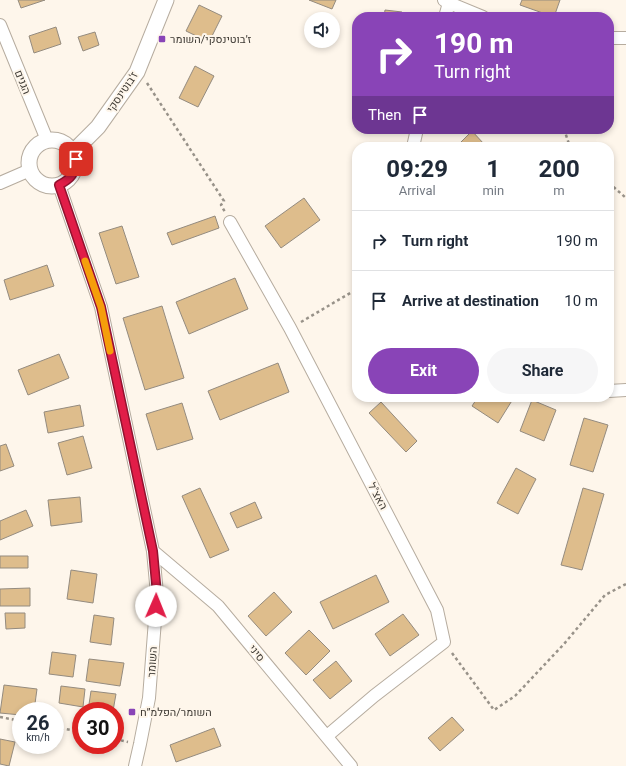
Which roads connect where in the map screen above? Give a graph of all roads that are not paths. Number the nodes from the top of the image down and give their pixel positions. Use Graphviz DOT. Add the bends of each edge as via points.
graph roads {
  1 [pos="166,0"];
  2 [pos="446,2"];
  3 [pos="445,12"];
  4 [pos="471,12"];
  5 [pos="0,25"];
  6 [pos="614,38"];
  7 [pos="626,38"];
  8 [pos="47,140"];
  9 [pos="73,152"];
  10 [pos="30,170"];
  11 [pos="0,183"];
  12 [pos="59,185"];
  13 [pos="230,222"];
  14 [pos="626,390"];
  15 [pos="614,391"];
  16 [pos="153,551"];
  17 [pos="327,736"];
  18 [pos="134,766"];
  19 [pos="351,766"];
  1 -- 9 [label="street, ז'בוטינסקי" via="137,72 98,127"];
  2 -- 3 [label="street"];
  2 -- 4 [label="street"];
  5 -- 8 [label="street, הגנים"];
  6 -- 7 [label="street"];
  8 -- 9 [label="street" via="62,141"];
  8 -- 10 [label="street" via="34,148 30,155"];
  9 -- 12 [label="street" via="76,159 73,174"];
  10 -- 11 [label="street"];
  10 -- 12 [label="street" via="39,182"];
  12 -- 16 [label="street, השומר" via="101,307"];
  13 -- 17 [label="street, האצ\"ל" via="290,328 437,610 444,642"];
  14 -- 15 [label="street"];
  16 -- 17 [label="street, סיני" via="218,606"];
  16 -- 18 [label="street, השומר" via="157,594 149,691"];
  17 -- 19 [label="street, סיני"];
}
